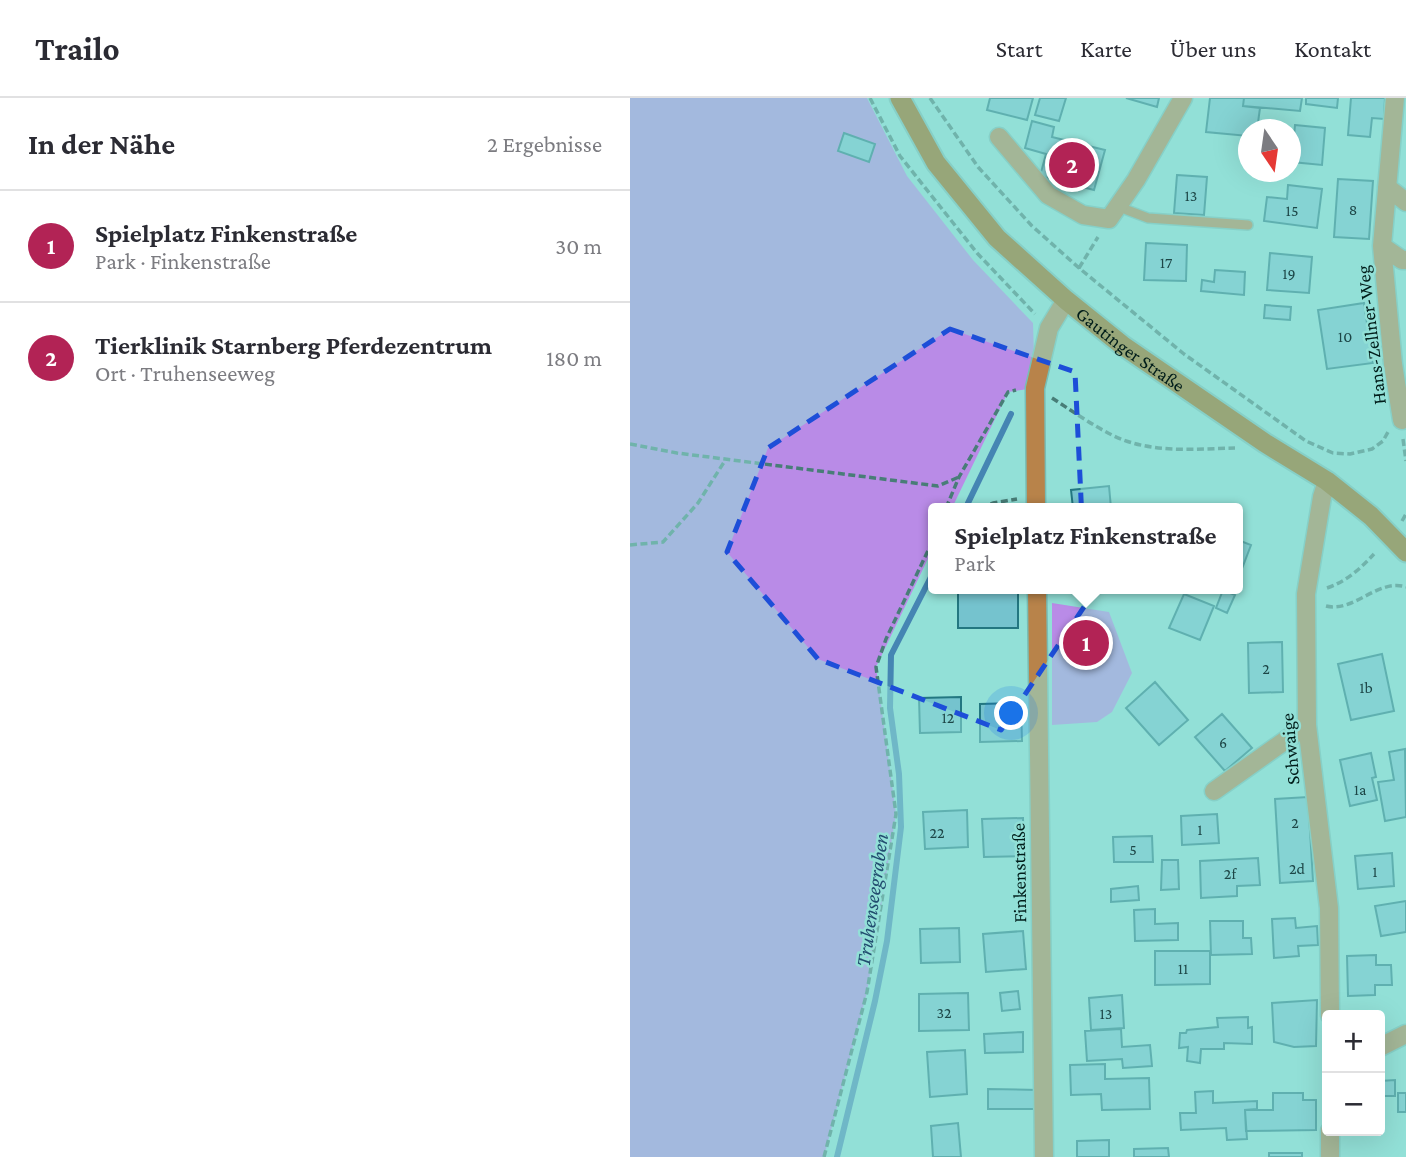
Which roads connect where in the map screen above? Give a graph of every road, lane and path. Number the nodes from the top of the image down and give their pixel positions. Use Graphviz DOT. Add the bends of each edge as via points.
graph roads {
  1 [pos="900,98"];
  2 [pos="930,98"];
  3 [pos="1183,98"];
  4 [pos="1395,98"];
  5 [pos="999,138"];
  6 [pos="1387,187"];
  7 [pos="1406,202"];
  8 [pos="1114,212"];
  9 [pos="1248,225"];
  10 [pos="1382,246"];
  11 [pos="1406,260"];
  12 [pos="1079,268"];
  13 [pos="1066,300"];
  14 [pos="1035,388"];
  15 [pos="1402,420"];
  16 [pos="630,444"];
  17 [pos="1239,448"];
  18 [pos="726,459"];
  19 [pos="959,477"];
  20 [pos="1327,481"];
  21 [pos="1036,502"];
  22 [pos="948,503"];
  23 [pos="993,503"];
  24 [pos="1406,514"];
  25 [pos="1402,521"];
  26 [pos="630,545"];
  27 [pos="928,551"];
  28 [pos="1406,552"];
  29 [pos="1374,554"];
  30 [pos="1406,587"];
  31 [pos="1037,594"];
  32 [pos="1311,595"];
  33 [pos="1307,725"];
  34 [pos="1214,792"];
  35 [pos="1329,1010"];
  36 [pos="1406,1034"];
  37 [pos="1385,1044"];
  38 [pos="1330,1136"];
  39 [pos="824,1157"];
  40 [pos="1044,1157"];
  41 [pos="1330,1157"];
  1 -- 13 [label="main road, Gautinger Straße" via="936,163 997,238"];
  2 -- 12 [label="path" via="978,167 1032,226"];
  3 -- 8 [label="street"];
  4 -- 6 [label="street, Hans-Zellner-Weg"];
  5 -- 8 [label="street" via="1048,195 1083,215"];
  6 -- 7 [label="street"];
  6 -- 10 [label="street, Hans-Zellner-Weg"];
  8 -- 9 [label="lane"];
  8 -- 12 [label="path"];
  10 -- 11 [label="street, Hans-Zellner-Weg"];
  10 -- 15 [label="street, Hans-Zellner-Weg"];
  12 -- 15 [label="path" via="1184,354 1307,441 1333,453 1363,452 1383,441"];
  13 -- 14 [label="street" via="1049,328"];
  13 -- 20 [label="main road, Gautinger Straße" via="1122,345"];
  14 -- 17 [label="path" via="1112,436 1135,444 1169,449"];
  14 -- 19 [label="path" via="1008,391"];
  14 -- 21 [label="street"];
  16 -- 18 [label="path"];
  18 -- 19 [label="path" via="939,486"];
  18 -- 26 [label="path" via="698,503 663,542"];
  19 -- 22 [label="path"];
  20 -- 28 [label="main road, Gautinger Straße"];
  20 -- 32 [label="street, Schwaige"];
  21 -- 23 [label="path"];
  24 -- 25 [label="path"];
  27 -- 39 [label="path" via="876,667 896,814 867,992"];
  29 -- 32 [label="path" via="1342,583"];
  30 -- 32 [label="path" via="1386,587 1331,607"];
  31 -- 40 [label="street, Finkenstraße"];
  32 -- 33 [label="street, Schwaige"];
  33 -- 34 [label="street"];
  33 -- 35 [label="street, Schwaige" via="1329,908"];
  36 -- 37 [label="street"];
  38 -- 41 [label="street"];
}
